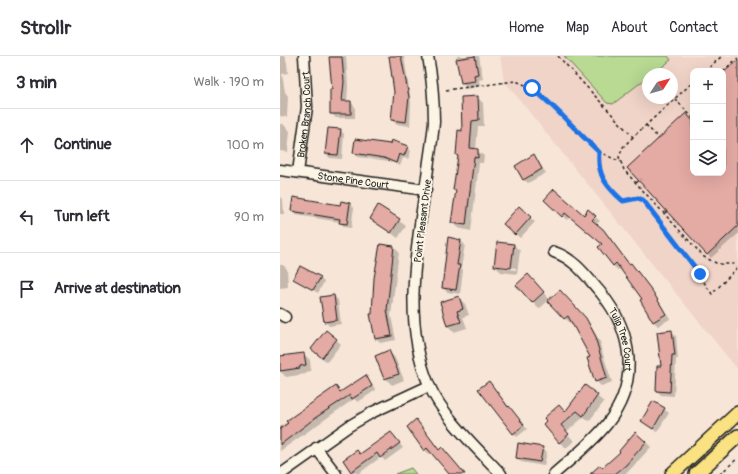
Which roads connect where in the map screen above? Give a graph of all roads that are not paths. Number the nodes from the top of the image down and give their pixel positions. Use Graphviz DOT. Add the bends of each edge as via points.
graph roads {
  1 [pos="304,56"];
  2 [pos="428,56"];
  3 [pos="280,170"];
  4 [pos="298,172"];
  5 [pos="426,190"];
  6 [pos="554,252"];
  7 [pos="429,386"];
  8 [pos="738,413"];
  9 [pos="738,436"];
  10 [pos="316,448"];
  11 [pos="281,474"];
  12 [pos="336,474"];
  13 [pos="501,474"];
  14 [pos="554,474"];
  15 [pos="672,474"];
  16 [pos="696,474"];
  1 -- 4 [label="street, Broken Branch Court" via="306,107"];
  2 -- 5 [label="street, Point Pleasant Drive" via="434,124"];
  3 -- 4 [label="street, Stone Pine Court"];
  4 -- 5 [label="street, Stone Pine Court"];
  5 -- 7 [label="street, Point Pleasant Drive" via="414,279 413,306 417,344"];
  6 -- 14 [label="street, Tulip Tree Court" via="575,263 614,310 626,340 629,363 626,388 614,413 598,434"];
  7 -- 10 [label="street" via="373,412"];
  7 -- 13 [label="street, Point Pleasant Drive" via="453,421"];
  8 -- 15 [label="main road"];
  9 -- 16 [label="main road"];
  10 -- 11 [label="street"];
  10 -- 12 [label="street"];
}
